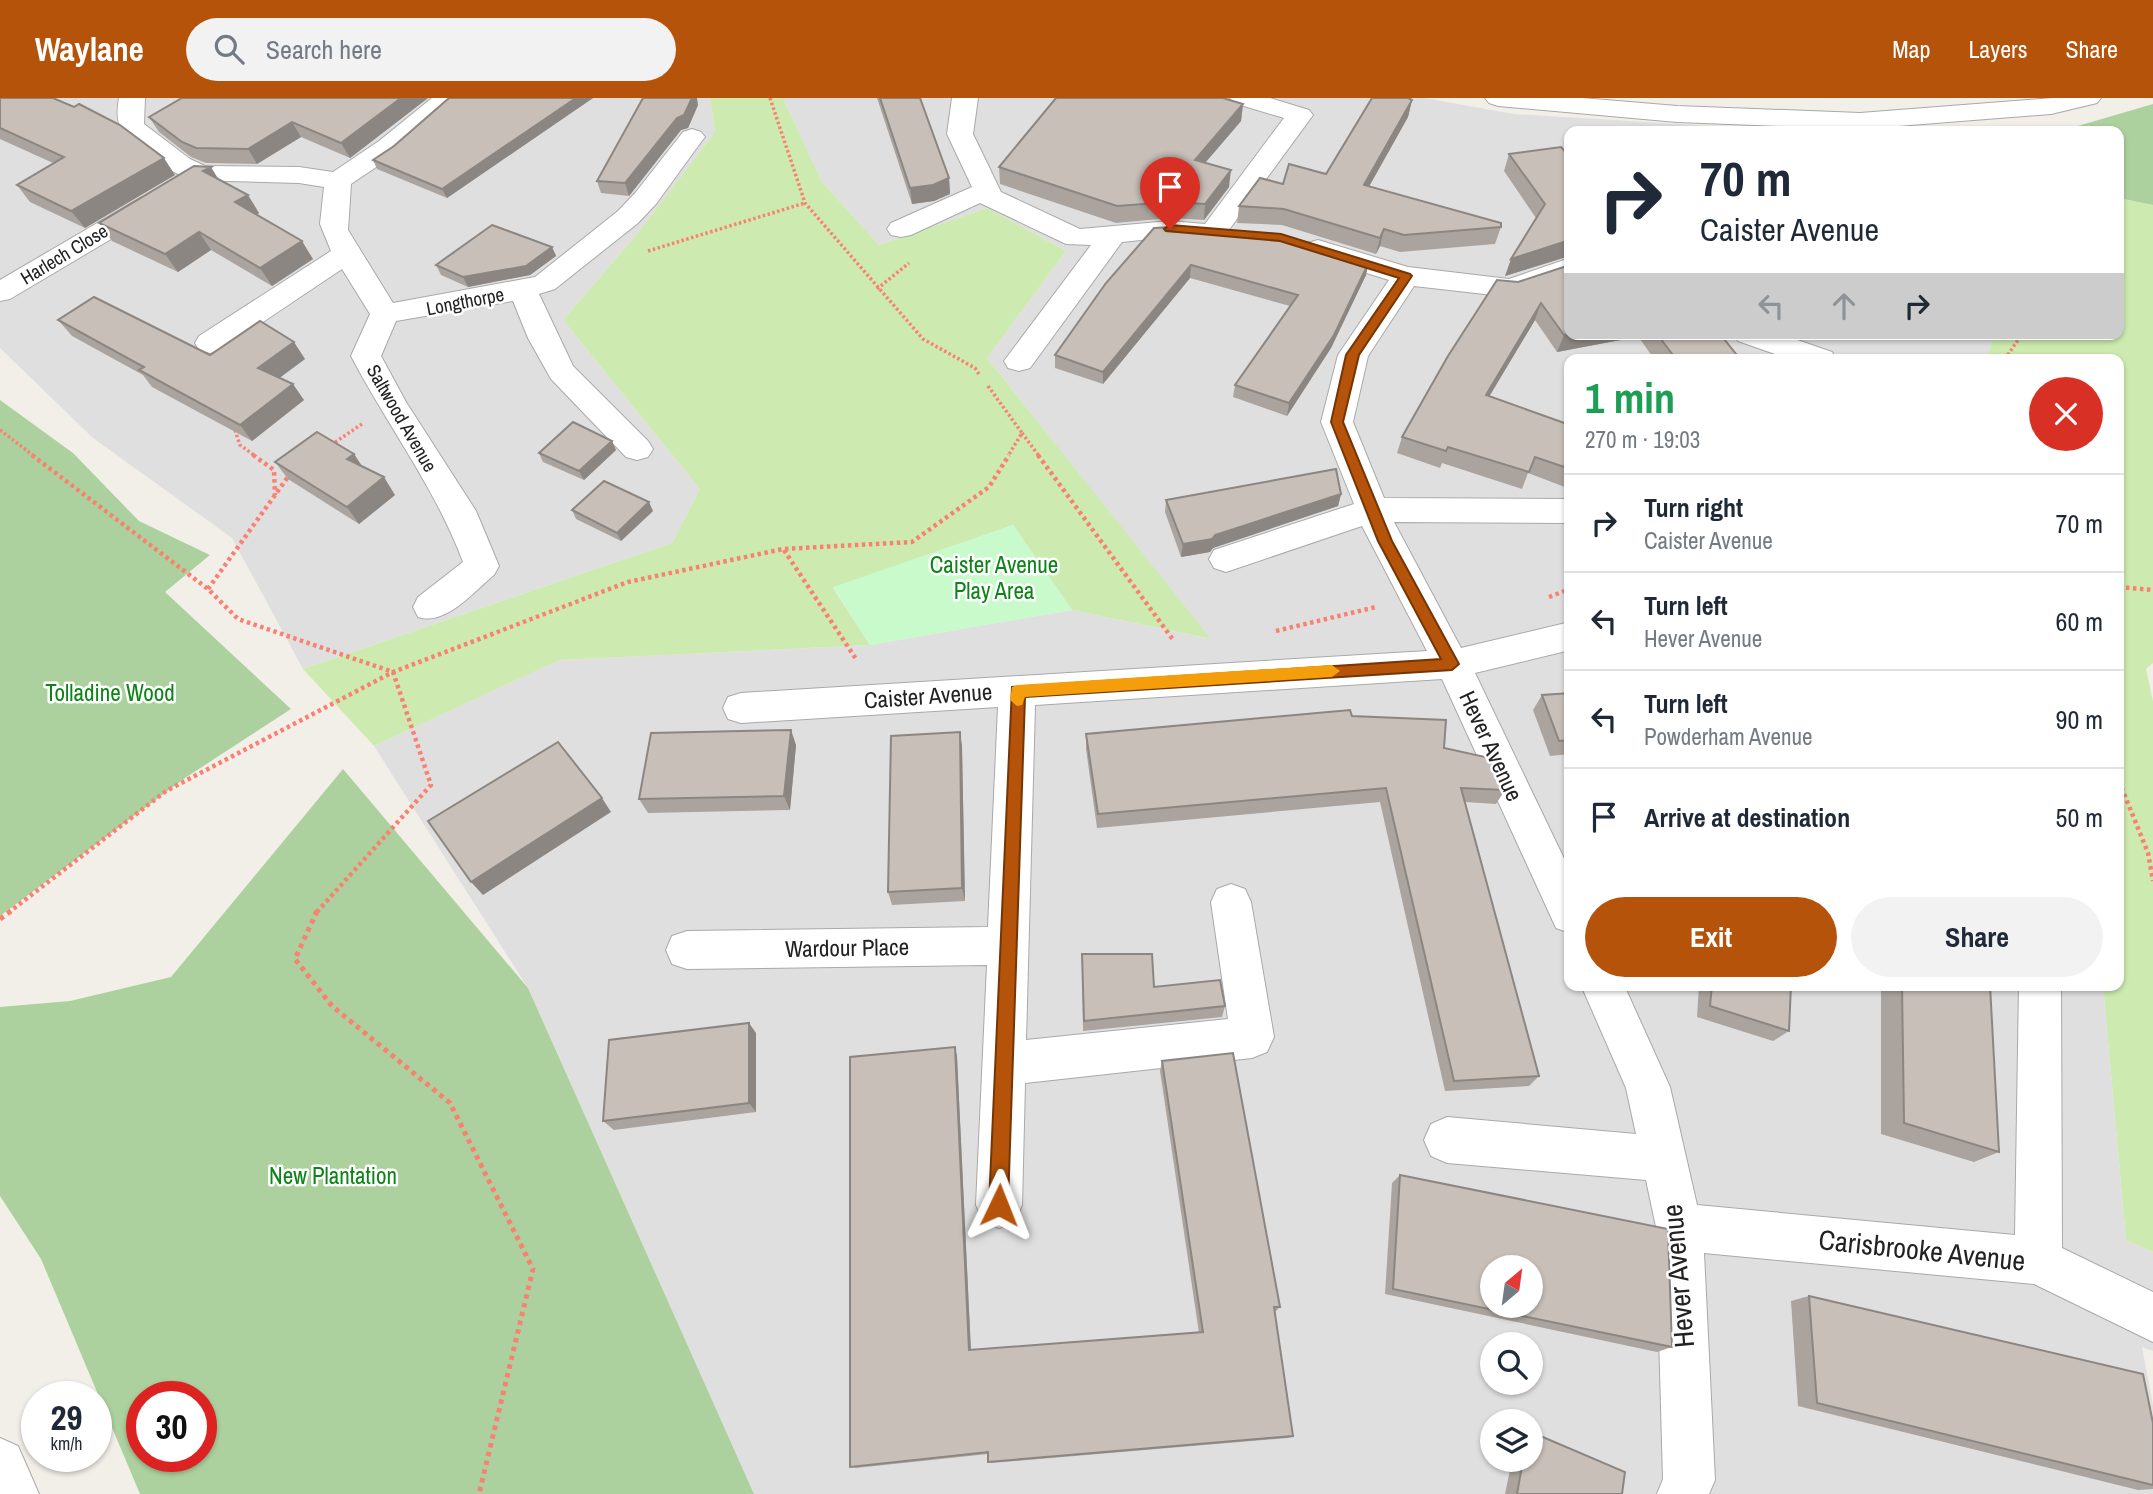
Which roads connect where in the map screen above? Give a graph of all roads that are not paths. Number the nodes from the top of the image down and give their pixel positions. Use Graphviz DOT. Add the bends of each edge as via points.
graph roads {
  1 [pos="132,98"];
  2 [pos="447,98"];
  3 [pos="965,98"];
  4 [pos="1242,98"];
  5 [pos="1498,98"];
  6 [pos="2088,98"];
  7 [pos="1966,106"];
  8 [pos="1676,123"];
  9 [pos="692,137"];
  10 [pos="200,174"];
  11 [pos="338,181"];
  12 [pos="986,190"];
  13 [pos="901,229"];
  14 [pos="1113,234"];
  15 [pos="1293,241"];
  16 [pos="347,253"];
  17 [pos="1564,269"];
  18 [pos="1406,276"];
  19 [pos="533,286"];
  20 [pos="0,292"];
  21 [pos="385,314"];
  22 [pos="1766,340"];
  23 [pos="210,343"];
  24 [pos="1806,354"];
  25 [pos="1019,361"];
  26 [pos="637,449"];
  27 [pos="1373,510"];
  28 [pos="1564,510"];
  29 [pos="1226,559"];
  30 [pos="430,607"];
  31 [pos="1564,637"];
  32 [pos="1452,664"];
  33 [pos="1017,691"];
  34 [pos="741,708"];
  35 [pos="1231,902"];
  36 [pos="1564,902"];
  37 [pos="1008,946"];
  38 [pos="687,950"];
  39 [pos="1605,991"];
  40 [pos="2040,991"];
  41 [pos="1004,1064"];
  42 [pos="1447,1140"];
  43 [pos="1664,1159"];
  44 [pos="999,1205"];
  45 [pos="1679,1227"];
  46 [pos="2038,1261"];
  47 [pos="2153,1318"];
  48 [pos="0,1464"];
  49 [pos="13,1494"];
  50 [pos="1683,1494"];
  1 -- 10 [label="street" via="132,127"];
  2 -- 11 [label="street"];
  3 -- 12 [label="street" via="960,134"];
  4 -- 14 [label="street" via="1300,115 1226,233 1170,229"];
  5 -- 8 [label="street"];
  6 -- 7 [label="street" via="2051,106"];
  7 -- 8 [label="street" via="1860,121"];
  9 -- 19 [label="street" via="628,217 604,239"];
  10 -- 11 [label="street" via="299,175"];
  10 -- 20 [label="street, Harlech Close"];
  11 -- 16 [label="street" via="334,233"];
  12 -- 13 [label="street"];
  12 -- 14 [label="street" via="989,197 1076,238"];
  14 -- 25 [label="street"];
  15 -- 18 [label="street"];
  16 -- 21 [label="street"];
  16 -- 23 [label="street"];
  17 -- 18 [label="street" via="1511,288"];
  18 -- 27 [label="street, Hever Avenue" via="1353,355 1337,422"];
  19 -- 21 [label="street, Longthorpe"];
  19 -- 26 [label="street" via="543,338 562,372"];
  21 -- 30 [label="street, Saltwood Avenue" via="366,356 464,520 482,566"];
  22 -- 24 [label="street"];
  27 -- 28 [label="street"];
  27 -- 29 [label="street"];
  27 -- 32 [label="street, Hever Avenue"];
  31 -- 32 [label="street, Caister Avenue"];
  32 -- 33 [label="street, Caister Avenue"];
  32 -- 36 [label="street, Hever Avenue"];
  33 -- 34 [label="street, Caister Avenue"];
  33 -- 37 [label="street"];
  35 -- 41 [label="street" via="1252,1037"];
  37 -- 38 [label="street, Wardour Place"];
  37 -- 41 [label="street"];
  39 -- 43 [label="street, Hever Avenue" via="1648,1087"];
  40 -- 46 [label="street"];
  41 -- 44 [label="street"];
  42 -- 43 [label="street"];
  43 -- 45 [label="street, Hever Avenue"];
  45 -- 46 [label="street, Carisbrooke Avenue"];
  45 -- 50 [label="street, Hever Avenue" via="1689,1480"];
  46 -- 47 [label="street, Carisbrooke Avenue"];
  48 -- 49 [label="street"];
}
